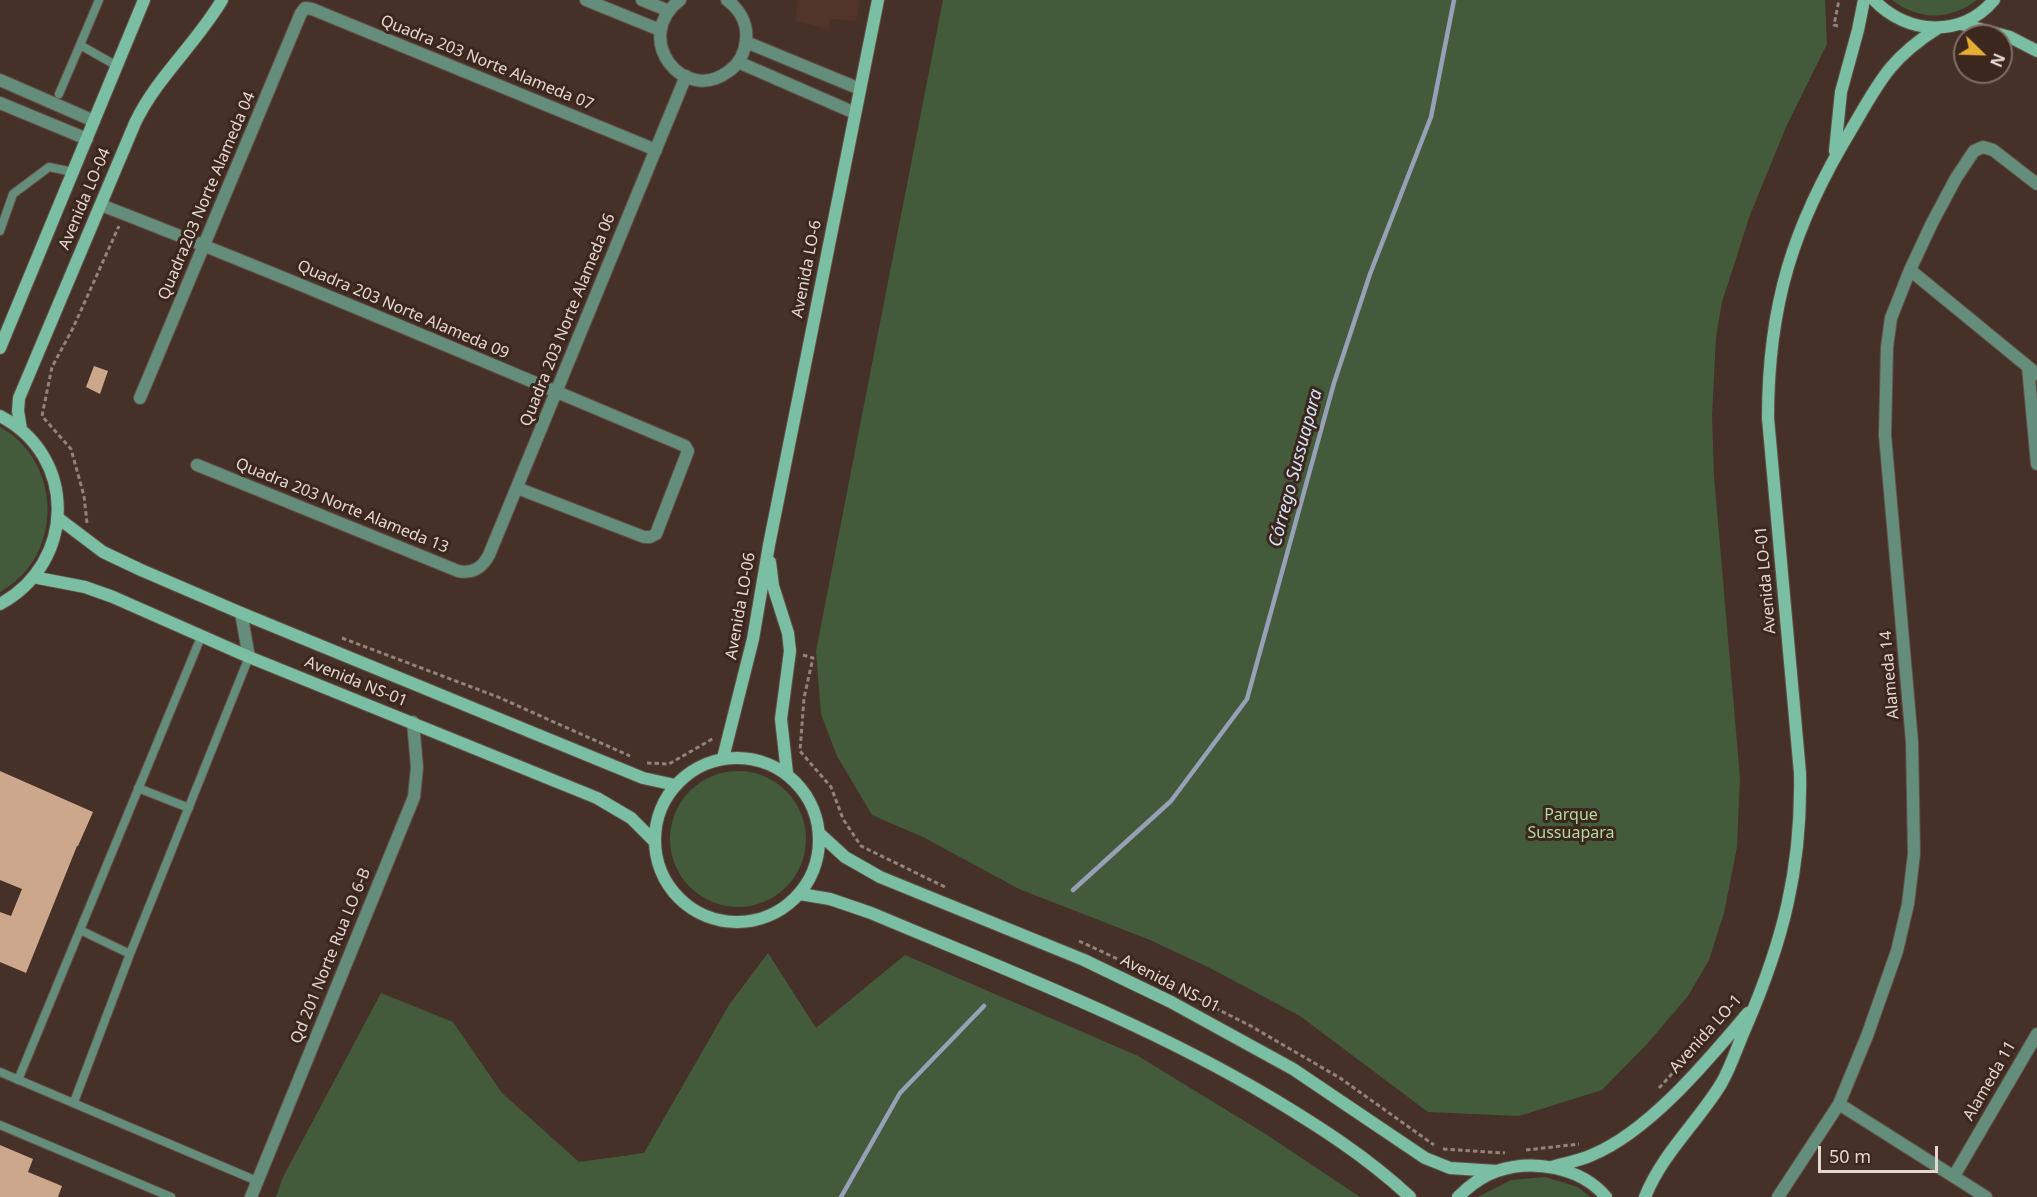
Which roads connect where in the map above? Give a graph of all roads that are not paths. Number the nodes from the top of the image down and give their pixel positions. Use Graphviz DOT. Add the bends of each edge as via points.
graph roads {
  1 [pos="99,0"];
  2 [pos="144,0"];
  3 [pos="222,0"];
  4 [pos="585,0"];
  5 [pos="642,0"];
  6 [pos="680,0"];
  7 [pos="727,0"];
  8 [pos="878,0"];
  9 [pos="1864,0"];
  10 [pos="1874,0"];
  11 [pos="1994,0"];
  12 [pos="305,8"];
  13 [pos="669,11"];
  14 [pos="1959,24"];
  15 [pos="1953,25"];
  16 [pos="1938,28"];
  17 [pos="660,30"];
  18 [pos="2013,38"];
  19 [pos="746,42"];
  20 [pos="80,45"];
  21 [pos="2037,51"];
  22 [pos="738,62"];
  23 [pos="117,66"];
  24 [pos="686,76"];
  25 [pos="0,80"];
  26 [pos="860,89"];
  27 [pos="59,94"];
  28 [pos="0,103"];
  29 [pos="855,113"];
  30 [pos="94,121"];
  31 [pos="87,139"];
  32 [pos="656,150"];
  33 [pos="1834,159"];
  34 [pos="73,172"];
  35 [pos="2037,184"];
  36 [pos="101,205"];
  37 [pos="0,231"];
  38 [pos="204,245"];
  39 [pos="1910,270"];
  40 [pos="3,330"];
  41 [pos="0,348"];
  42 [pos="2032,370"];
  43 [pos="556,392"];
  44 [pos="140,398"];
  45 [pos="0,416"];
  46 [pos="21,429"];
  47 [pos="2037,464"];
  48 [pos="197,465"];
  49 [pos="517,488"];
  50 [pos="58,518"];
  51 [pos="769,545"];
  52 [pos="474,570"];
  53 [pos="33,578"];
  54 [pos="0,604"];
  55 [pos="241,613"];
  56 [pos="201,636"];
  57 [pos="249,657"];
  58 [pos="413,722"];
  59 [pos="723,758"];
  60 [pos="787,773"];
  61 [pos="675,785"];
  62 [pos="138,788"];
  63 [pos="189,808"];
  64 [pos="821,835"];
  65 [pos="654,841"];
  66 [pos="800,894"];
  67 [pos="81,930"];
  68 [pos="130,954"];
  69 [pos="1756,1003"];
  70 [pos="2037,1034"];
  71 [pos="0,1072"];
  72 [pos="18,1080"];
  73 [pos="74,1102"];
  74 [pos="1839,1104"];
  75 [pos="0,1125"];
  76 [pos="1552,1167"];
  77 [pos="1496,1171"];
  78 [pos="1954,1176"];
  79 [pos="257,1181"];
  80 [pos="171,1197"];
  81 [pos="251,1197"];
  82 [pos="1410,1197"];
  83 [pos="1458,1197"];
  84 [pos="1606,1197"];
  85 [pos="1645,1197"];
  86 [pos="1778,1197"];
  87 [pos="1986,1197"];
  1 -- 20 [label="lane"];
  2 -- 23 [label="street, Avenida LO-04"];
  3 -- 36 [label="street, Avenida LO-04" via="150,95"];
  4 -- 17 [label="street"];
  5 -- 13 [label="street"];
  6 -- 13 [label="street"];
  7 -- 19 [label="street" via="742,18"];
  8 -- 26 [label="street, Avenida LO-6"];
  9 -- 33 [label="street, Avenida LO-01" via="1841,92"];
  10 -- 16 [label="street" via="1900,21"];
  11 -- 14 [label="street" via="1981,13"];
  12 -- 32 [label="street, Quadra 203 Norte Alameda 07"];
  12 -- 38 [label="street, Quadra203 Norte Alameda 04"];
  13 -- 17 [label="street"];
  15 -- 16 [label="street"];
  16 -- 33 [label="street, Avenida LO-01" via="1891,65"];
  17 -- 24 [label="street" via="666,59"];
  18 -- 21 [label="street"];
  19 -- 22 [label="street"];
  19 -- 26 [label="street"];
  20 -- 23 [label="lane"];
  20 -- 27 [label="lane"];
  22 -- 24 [label="street" via="713,79"];
  22 -- 29 [label="street"];
  23 -- 30 [label="street, Avenida LO-04"];
  24 -- 32 [label="street, Quadra 203 Norte Alameda 06"];
  25 -- 30 [label="street"];
  26 -- 29 [label="street, Avenida LO-6"];
  28 -- 31 [label="street"];
  29 -- 51 [label="street, Avenida LO-6"];
  30 -- 31 [label="street, Avenida LO-04"];
  31 -- 34 [label="street, Avenida LO-04"];
  32 -- 43 [label="street, Quadra 203 Norte Alameda 06"];
  33 -- 69 [label="street, Avenida LO-01" via="1792,252 1776,315 1769,367 1770,453 1798,754 1800,818 1791,893"];
  34 -- 37 [label="lane" via="49,167 14,194"];
  34 -- 40 [label="street, Avenida LO-04"];
  35 -- 39 [label="street, Alameda 14" via="1997,153 1983,147 1974,151 1956,178"];
  36 -- 38 [label="street, Quadra 203 Norte Alameda 09"];
  36 -- 46 [label="street, Avenida LO-04" via="19,398"];
  38 -- 43 [label="street, Quadra 203 Norte Alameda 09"];
  38 -- 44 [label="street, Quadra203 Norte Alameda 04"];
  39 -- 42 [label="street"];
  39 -- 74 [label="street, Alameda 14" via="1891,318 1885,435 1912,742 1914,854 1897,951 1868,1036"];
  40 -- 41 [label="street, Avenida LO-04"];
  42 -- 47 [label="street"];
  43 -- 49 [label="street, Quadra 203 Norte Alameda 06"];
  43 -- 49 [label="street, Quadra 203 Norte Alameda 09" via="685,446 688,451 653,536 644,537"];
  45 -- 46 [label="street"];
  46 -- 50 [label="street" via="49,467 57,495"];
  48 -- 52 [label="street, Quadra 203 Norte Alameda 13" via="458,571"];
  49 -- 52 [label="street, Quadra 203 Norte Alameda 06" via="485,563"];
  50 -- 53 [label="street" via="51,547"];
  50 -- 55 [label="street, Avenida NS-01" via="103,552"];
  51 -- 59 [label="street, Avenida LO-06" via="753,639"];
  51 -- 60 [label="street, Avenida LO-06" via="773,586 790,651 781,719"];
  53 -- 54 [label="street"];
  53 -- 56 [label="street, Avenida NS-01" via="85,587"];
  55 -- 57 [label="street"];
  55 -- 61 [label="street, Avenida NS-01" via="643,778"];
  56 -- 57 [label="street, Avenida NS-01"];
  56 -- 62 [label="lane"];
  57 -- 58 [label="street, Avenida NS-01"];
  57 -- 63 [label="lane"];
  58 -- 65 [label="street, Avenida NS-01" via="597,798 631,818"];
  58 -- 79 [label="street, Qd 201 Norte Rua LO 6-B" via="417,768 414,797"];
  59 -- 60 [label="street" via="757,759"];
  59 -- 61 [label="street" via="697,768"];
  60 -- 64 [label="street" via="807,794"];
  61 -- 65 [label="street" via="662,805"];
  62 -- 63 [label="lane"];
  62 -- 67 [label="lane"];
  63 -- 68 [label="lane"];
  64 -- 66 [label="street" via="818,860"];
  64 -- 77 [label="street, Avenida NS-01" via="845,857 880,877 1084,960 1171,1002 1293,1069 1425,1158 1450,1167"];
  65 -- 66 [label="street" via="662,876 677,898 700,915 726,923 753,922 779,912"];
  66 -- 82 [label="street" via="871,913 1123,1019 1230,1073 1310,1121 1353,1149"];
  67 -- 68 [label="lane"];
  67 -- 72 [label="lane"];
  68 -- 73 [label="lane"];
  69 -- 76 [label="street, Avenida LO-1" via="1646,1121 1591,1156"];
  69 -- 85 [label="street, Avenida LO-1" via="1721,1083 1667,1157"];
  70 -- 78 [label="street, Alameda 11"];
  71 -- 72 [label="lane"];
  72 -- 73 [label="lane"];
  73 -- 79 [label="lane"];
  74 -- 78 [label="street"];
  74 -- 86 [label="street, Alameda 14"];
  75 -- 80 [label="lane"];
  76 -- 77 [label="street" via="1523,1165"];
  76 -- 84 [label="street" via="1579,1176"];
  77 -- 83 [label="street"];
  78 -- 87 [label="street"];
  79 -- 81 [label="street, Qd 201 Norte Rua LO 6-B"];
}
